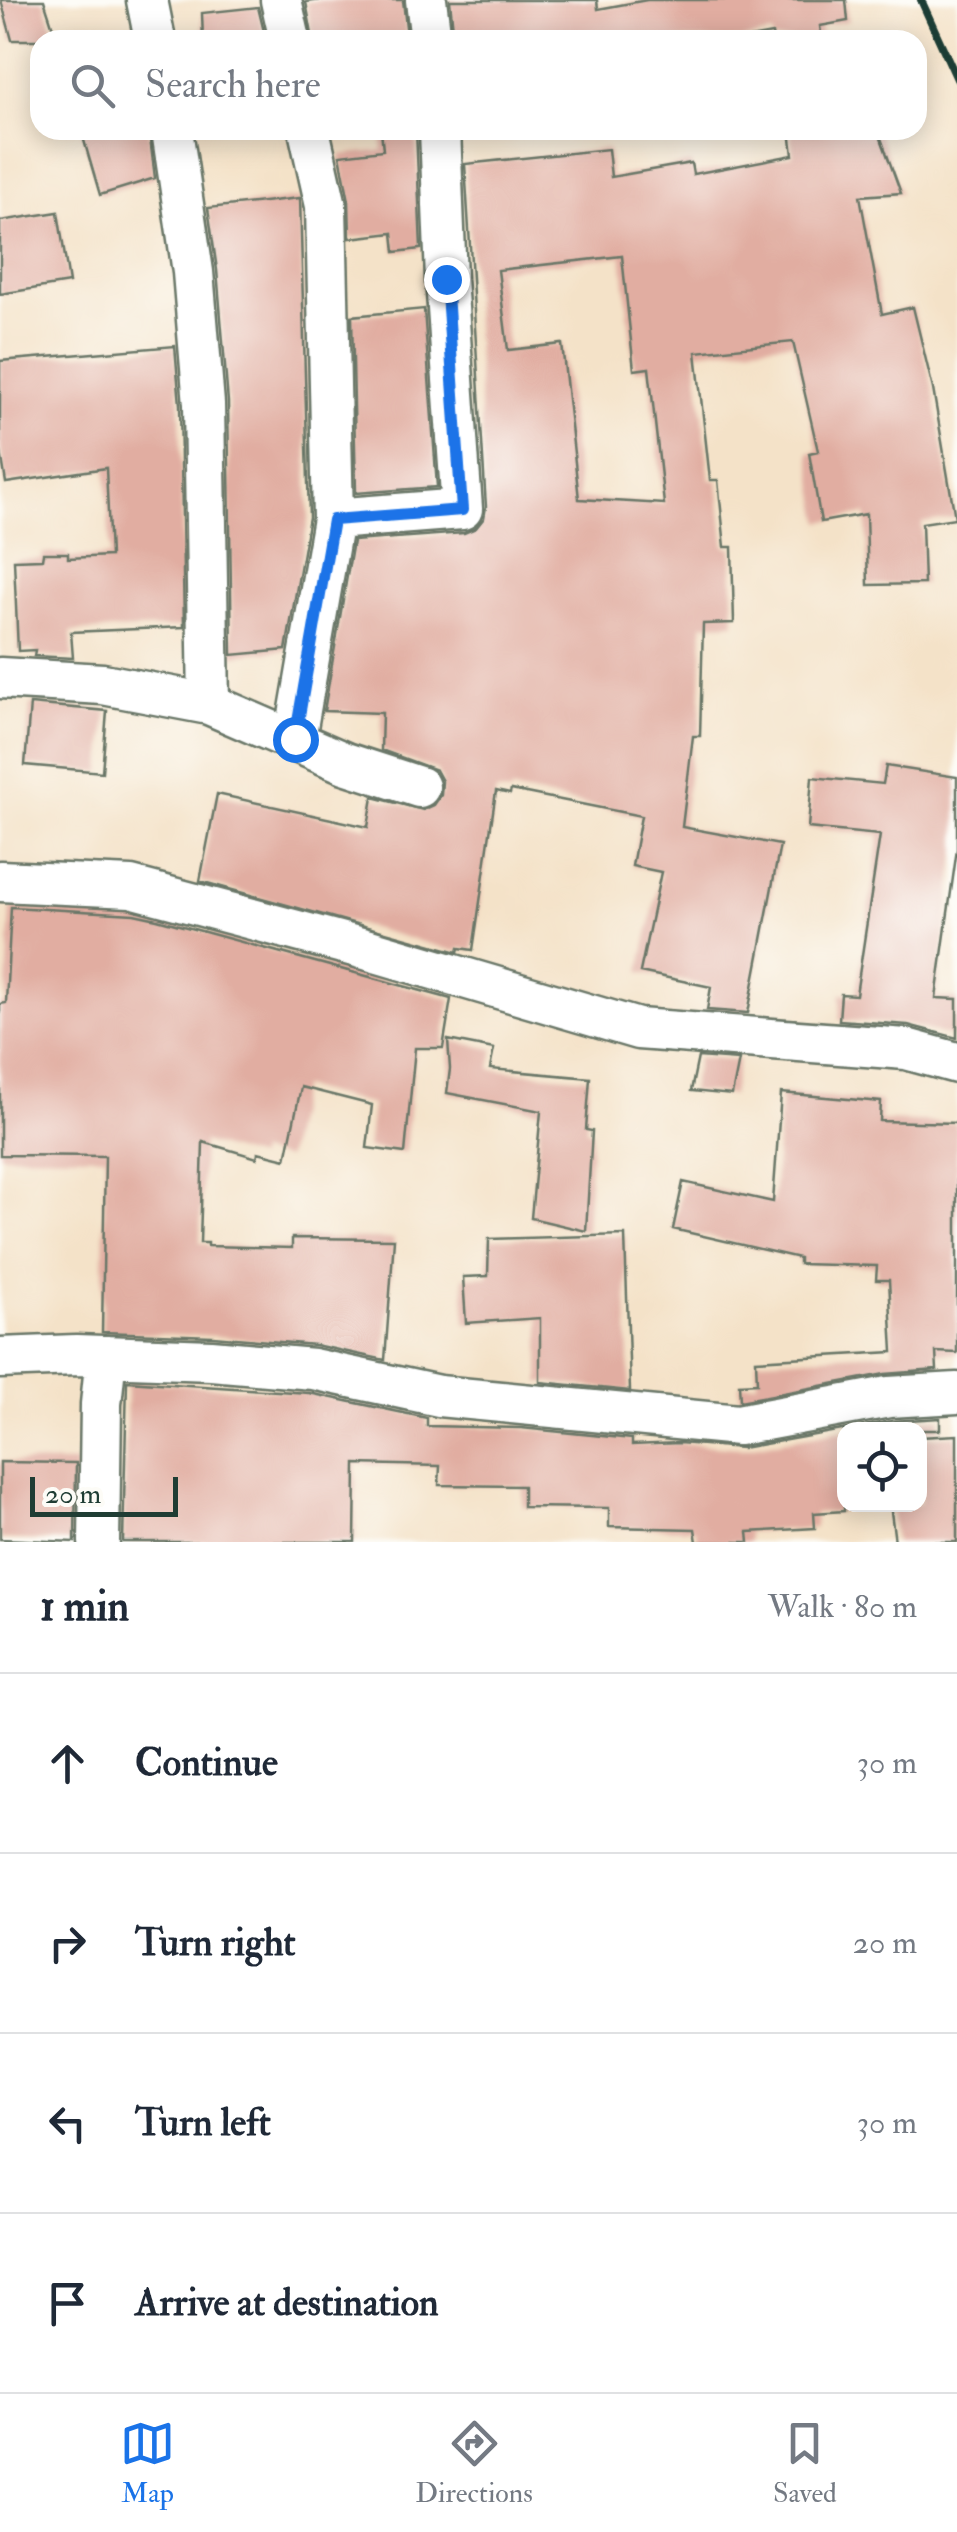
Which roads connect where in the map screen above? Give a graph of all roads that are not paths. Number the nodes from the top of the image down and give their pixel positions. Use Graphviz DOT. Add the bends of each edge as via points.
graph roads {
  1 [pos="146,0"];
  2 [pos="282,0"];
  3 [pos="426,0"];
  4 [pos="153,30"];
  5 [pos="288,30"];
  6 [pos="430,30"];
  7 [pos="173,140"];
  8 [pos="312,140"];
  9 [pos="440,140"];
  10 [pos="333,520"];
  11 [pos="0,678"];
  12 [pos="209,704"];
  13 [pos="295,739"];
  14 [pos="419,787"];
  15 [pos="0,881"];
  16 [pos="957,1062"];
  17 [pos="106,1356"];
  18 [pos="0,1358"];
  19 [pos="957,1394"];
  20 [pos="98,1542"];
  1 -- 4 [label="street"];
  2 -- 5 [label="street"];
  3 -- 6 [label="street"];
  7 -- 12 [label="street" via="204,404"];
  8 -- 10 [label="street" via="326,206"];
  9 -- 10 [label="street" via="462,510"];
  10 -- 13 [label="street"];
  11 -- 12 [label="street" via="103,684"];
  12 -- 13 [label="street"];
  13 -- 14 [label="street"];
  15 -- 16 [label="street" via="131,887 638,1029 906,1050"];
  17 -- 18 [label="street"];
  17 -- 19 [label="street" via="313,1369 439,1396 738,1425 889,1398"];
  17 -- 20 [label="street"];
}
